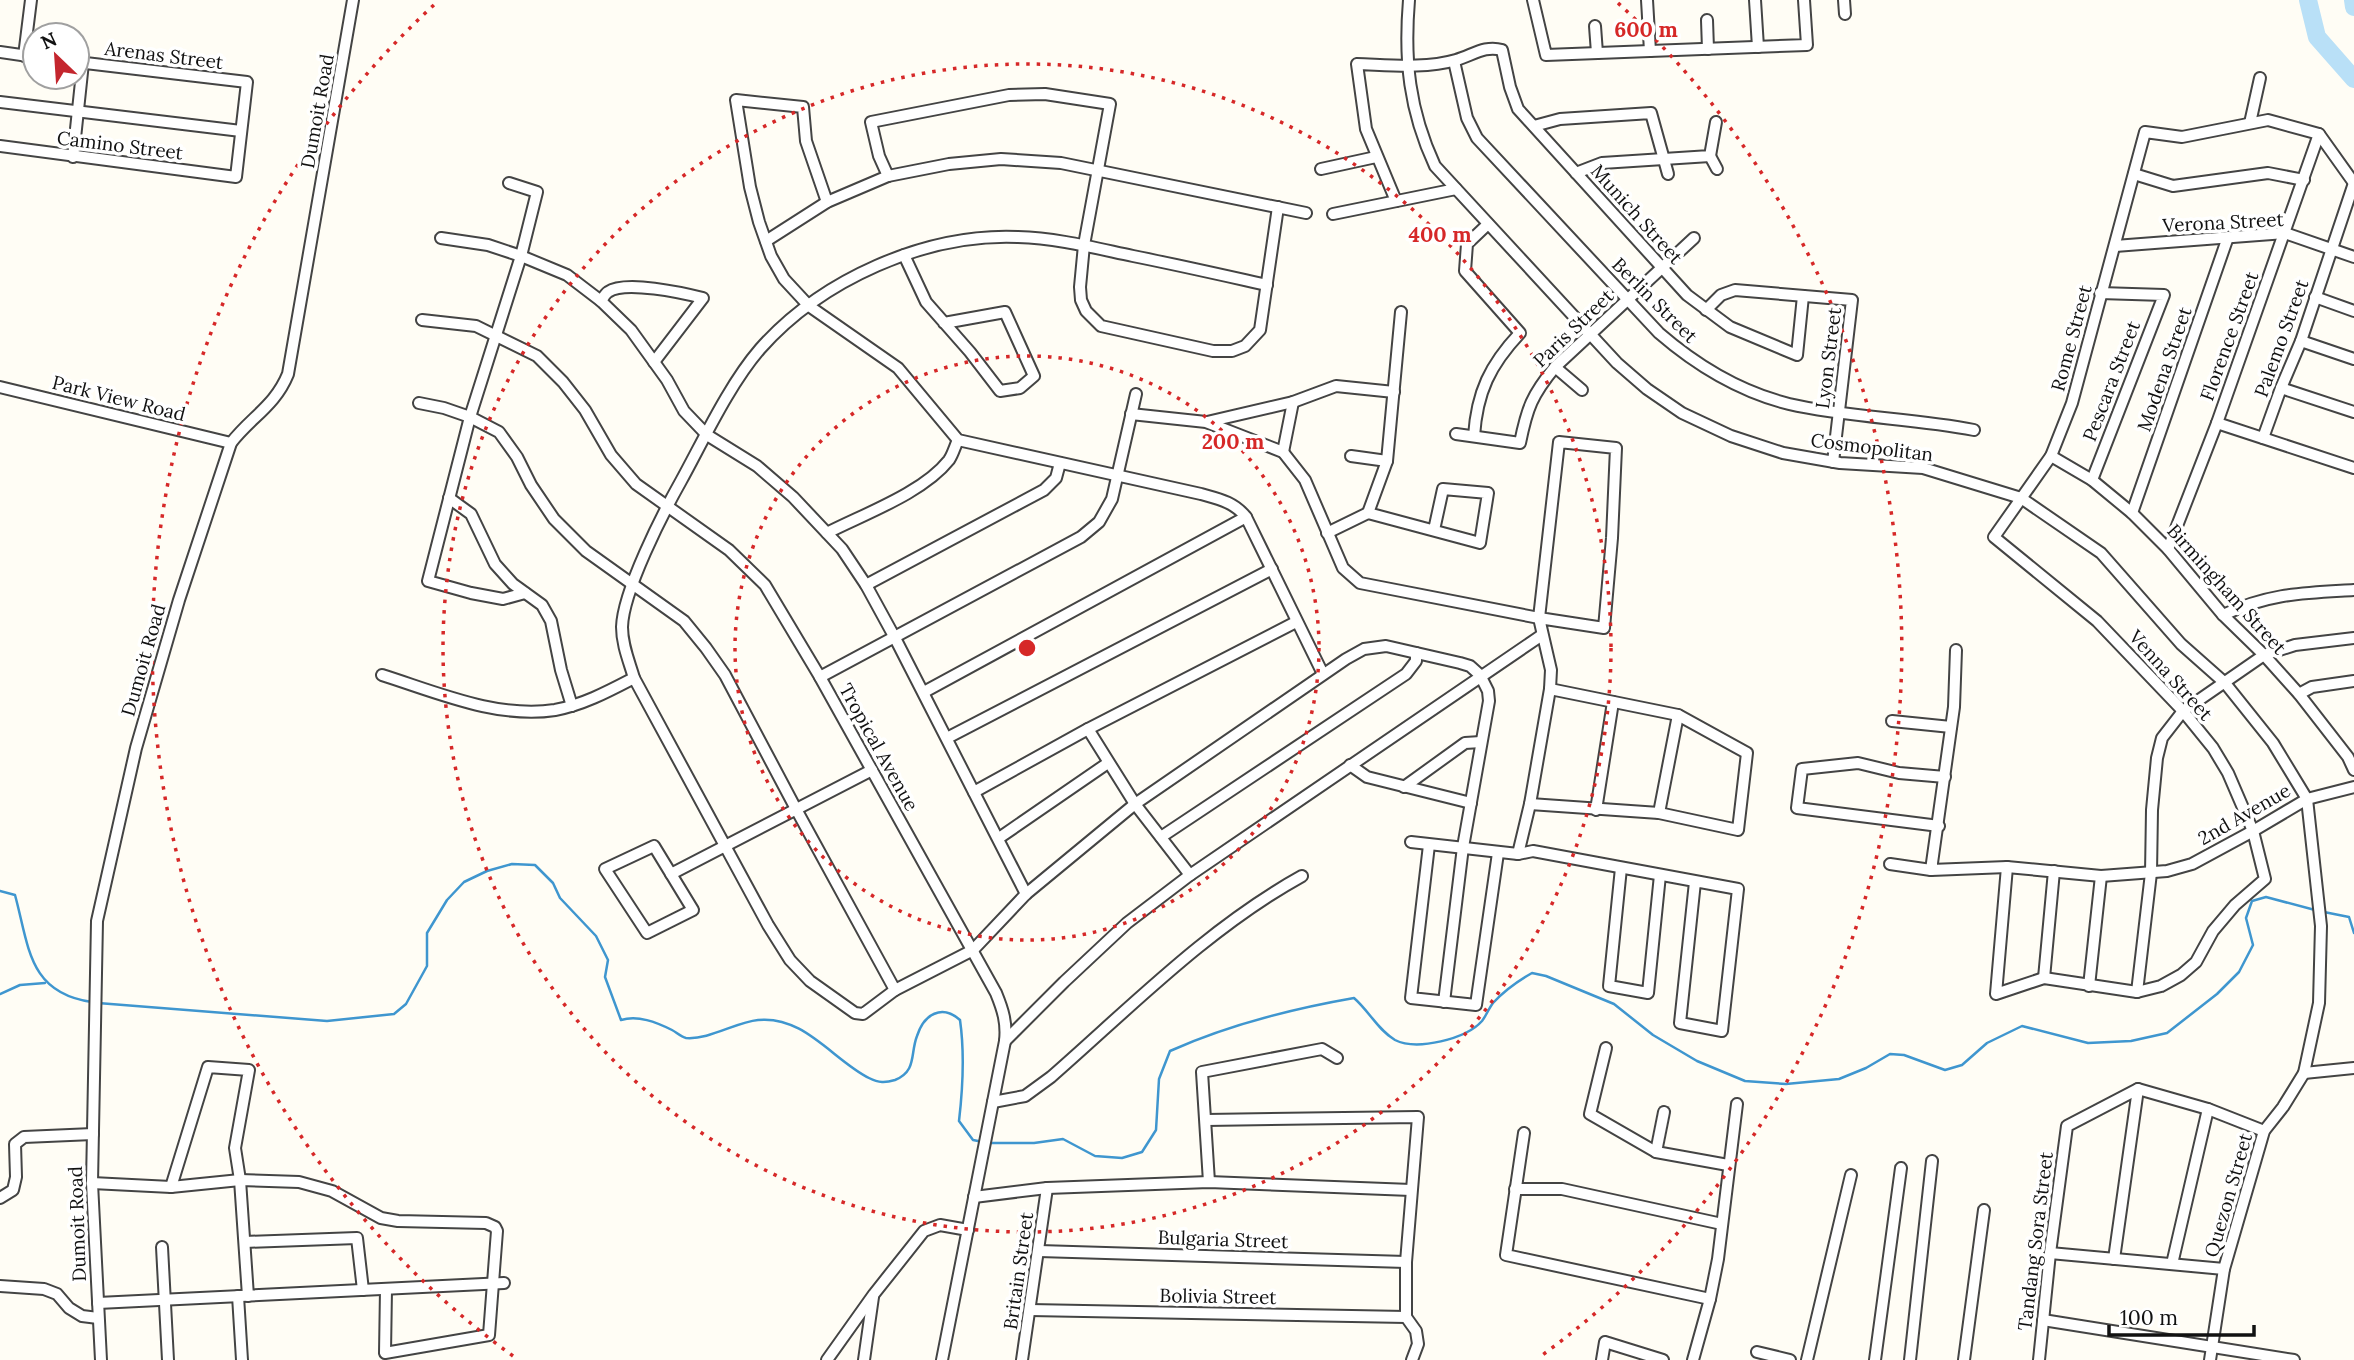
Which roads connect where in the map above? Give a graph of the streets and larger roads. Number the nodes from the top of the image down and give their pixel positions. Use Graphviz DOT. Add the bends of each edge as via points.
graph roads {
  1 [pos="31,0"];
  2 [pos="354,0"];
  3 [pos="1409,0"];
  4 [pos="1534,0"];
  5 [pos="1647,0"];
  6 [pos="1755,0"];
  7 [pos="1804,0"];
  8 [pos="1844,0"];
  9 [pos="1844,14"];
  10 [pos="1707,20"];
  11 [pos="30,21"];
  12 [pos="1595,26"];
  13 [pos="1758,47"];
  14 [pos="1708,49"];
  15 [pos="1650,51"];
  16 [pos="0,52"];
  17 [pos="1597,53"];
  18 [pos="21,56"];
  19 [pos="1454,61"];
  20 [pos="91,63"];
  21 [pos="1408,66"];
  22 [pos="2260,78"];
  23 [pos="79,91"];
  24 [pos="0,102"];
  25 [pos="78,111"];
  26 [pos="1716,122"];
  27 [pos="2250,123"];
  28 [pos="1534,127"];
  29 [pos="241,131"];
  30 [pos="2319,134"];
  31 [pos="0,146"];
  32 [pos="1710,156"];
  33 [pos="73,157"];
  34 [pos="1377,158"];
  35 [pos="1664,159"];
  36 [pos="1321,169"];
  37 [pos="1717,169"];
  38 [pos="1098,171"];
  39 [pos="1576,173"];
  40 [pos="1668,174"];
  41 [pos="2134,174"];
  42 [pos="888,176"];
  43 [pos="2304,180"];
  44 [pos="509,183"];
  45 [pos="2354,183"];
  46 [pos="1456,189"];
  47 [pos="1396,201"];
  48 [pos="827,202"];
  49 [pos="1278,207"];
  50 [pos="1306,213"];
  51 [pos="1333,214"];
  52 [pos="1488,224"];
  53 [pos="2285,233"];
  54 [pos="2228,237"];
  55 [pos="441,238"];
  56 [pos="1694,238"];
  57 [pos="766,241"];
  58 [pos="1084,245"];
  59 [pos="2115,246"];
  60 [pos="2331,250"];
  61 [pos="904,255"];
  62 [pos="522,256"];
  63 [pos="2354,257"];
  64 [pos="1662,267"];
  65 [pos="1267,285"];
  66 [pos="2100,293"];
  67 [pos="1803,296"];
  68 [pos="2315,298"];
  69 [pos="1628,300"];
  70 [pos="601,301"];
  71 [pos="809,306"];
  72 [pos="1706,310"];
  73 [pos="2354,310"];
  74 [pos="1401,312"];
  75 [pos="422,320"];
  76 [pos="944,323"];
  77 [pos="1591,334"];
  78 [pos="497,337"];
  79 [pos="2301,341"];
  80 [pos="2354,359"];
  81 [pos="654,362"];
  82 [pos="1555,368"];
  83 [pos="0,387"];
  84 [pos="2281,388"];
  85 [pos="1581,390"];
  86 [pos="1394,392"];
  87 [pos="1136,394"];
  88 [pos="419,402"];
  89 [pos="1293,402"];
  90 [pos="2354,412"];
  91 [pos="1839,413"];
  92 [pos="1131,414"];
  93 [pos="470,417"];
  94 [pos="1206,422"];
  95 [pos="2217,423"];
  96 [pos="1974,430"];
  97 [pos="1456,433"];
  98 [pos="707,435"];
  99 [pos="1474,436"];
  100 [pos="2263,439"];
  101 [pos="958,440"];
  102 [pos="230,443"];
  103 [pos="1283,452"];
  104 [pos="1351,456"];
  105 [pos="2051,456"];
  106 [pos="1387,461"];
  107 [pos="1833,462"];
  108 [pos="1060,463"];
  109 [pos="2354,468"];
  110 [pos="1118,476"];
  111 [pos="2091,480"];
  112 [pos="449,498"];
  113 [pos="2021,498"];
  114 [pos="667,505"];
  115 [pos="1368,513"];
  116 [pos="2132,513"];
  117 [pos="1246,517"];
  118 [pos="1434,530"];
  119 [pos="827,533"];
  120 [pos="1327,533"];
  121 [pos="1994,537"];
  122 [pos="2168,549"];
  123 [pos="1272,569"];
  124 [pos="866,585"];
  125 [pos="632,586"];
  126 [pos="2354,590"];
  127 [pos="525,593"];
  128 [pos="2223,615"];
  129 [pos="1539,618"];
  130 [pos="1296,621"];
  131 [pos="1542,635"];
  132 [pos="895,638"];
  133 [pos="2354,638"];
  134 [pos="1956,650"];
  135 [pos="1416,653"];
  136 [pos="2264,655"];
  137 [pos="1323,674"];
  138 [pos="382,675"];
  139 [pos="1480,675"];
  140 [pos="820,677"];
  141 [pos="634,678"];
  142 [pos="2354,681"];
  143 [pos="2225,683"];
  144 [pos="1550,689"];
  145 [pos="923,692"];
  146 [pos="2298,694"];
  147 [pos="1613,702"];
  148 [pos="572,706"];
  149 [pos="2183,711"];
  150 [pos="1678,715"];
  151 [pos="1892,721"];
  152 [pos="1951,727"];
  153 [pos="1088,729"];
  154 [pos="947,738"];
  155 [pos="1482,742"];
  156 [pos="1108,763"];
  157 [pos="1350,765"];
  158 [pos="872,769"];
  159 [pos="2354,770"];
  160 [pos="1945,777"];
  161 [pos="1404,787"];
  162 [pos="2354,787"];
  163 [pos="974,792"];
  164 [pos="2307,799"];
  165 [pos="1471,803"];
  166 [pos="1135,804"];
  167 [pos="1530,804"];
  168 [pos="796,809"];
  169 [pos="1596,810"];
  170 [pos="1659,813"];
  171 [pos="1939,826"];
  172 [pos="2253,831"];
  173 [pos="1161,837"];
  174 [pos="999,838"];
  175 [pos="1411,842"];
  176 [pos="726,845"];
  177 [pos="1429,845"];
  178 [pos="1463,847"];
  179 [pos="1498,853"];
  180 [pos="1518,854"];
  181 [pos="1890,864"];
  182 [pos="2007,867"];
  183 [pos="1621,868"];
  184 [pos="1931,870"];
  185 [pos="2054,871"];
  186 [pos="2151,873"];
  187 [pos="671,874"];
  188 [pos="1190,874"];
  189 [pos="1660,875"];
  190 [pos="1301,876"];
  191 [pos="2101,876"];
  192 [pos="1695,882"];
  193 [pos="1026,894"];
  194 [pos="2321,926"];
  195 [pos="973,950"];
  196 [pos="2044,978"];
  197 [pos="2089,986"];
  198 [pos="895,990"];
  199 [pos="2137,992"];
  200 [pos="1444,1002"];
  201 [pos="1005,1041"];
  202 [pos="1606,1048"];
  203 [pos="1337,1058"];
  204 [pos="2354,1068"];
  205 [pos="2304,1073"];
  206 [pos="2138,1089"];
  207 [pos="993,1102"];
  208 [pos="1737,1104"];
  209 [pos="2208,1109"];
  210 [pos="1664,1112"];
  211 [pos="1206,1120"];
  212 [pos="2264,1131"];
  213 [pos="1524,1133"];
  214 [pos="93,1134"];
  215 [pos="1656,1152"];
  216 [pos="1932,1161"];
  217 [pos="1728,1165"];
  218 [pos="1901,1168"];
  219 [pos="1851,1175"];
  220 [pos="240,1180"];
  221 [pos="1209,1182"];
  222 [pos="92,1183"];
  223 [pos="171,1187"];
  224 [pos="1047,1188"];
  225 [pos="1515,1189"];
  226 [pos="1411,1190"];
  227 [pos="974,1197"];
  228 [pos="0,1198"];
  229 [pos="1984,1210"];
  230 [pos="1722,1224"];
  231 [pos="968,1230"];
  232 [pos="245,1241"];
  233 [pos="162,1247"];
  234 [pos="1039,1251"];
  235 [pos="2050,1253"];
  236 [pos="2113,1259"];
  237 [pos="1406,1262"];
  238 [pos="2172,1264"];
  239 [pos="2224,1269"];
  240 [pos="499,1283"];
  241 [pos="0,1286"];
  242 [pos="386,1289"];
  243 [pos="363,1290"];
  244 [pos="873,1294"];
  245 [pos="243,1296"];
  246 [pos="164,1299"];
  247 [pos="1710,1299"];
  248 [pos="98,1303"];
  249 [pos="1030,1310"];
  250 [pos="1406,1317"];
  251 [pos="99,1318"];
  252 [pos="2043,1320"];
  253 [pos="2214,1347"];
  254 [pos="1757,1352"];
  255 [pos="2276,1358"];
  256 [pos="101,1360"];
  257 [pos="169,1360"];
  258 [pos="242,1360"];
  259 [pos="827,1360"];
  260 [pos="864,1360"];
  261 [pos="942,1360"];
  262 [pos="1022,1360"];
  263 [pos="1412,1360"];
  264 [pos="1602,1360"];
  265 [pos="1663,1360"];
  266 [pos="1693,1360"];
  267 [pos="1790,1360"];
  268 [pos="1807,1360"];
  269 [pos="1875,1360"];
  270 [pos="1910,1360"];
  271 [pos="1964,1360"];
  272 [pos="2039,1360"];
  273 [pos="2210,1360"];
  274 [pos="2294,1360"];
  1 -- 11 [label="street"];
  2 -- 102 [label="street, Dumoit Road" via="288,374 280,392"];
  3 -- 21 [label="street, Cosmopolitan"];
  4 -- 17 [label="street" via="1546,55"];
  5 -- 15 [label="street"];
  6 -- 13 [label="street"];
  7 -- 13 [label="street" via="1807,45"];
  8 -- 9 [label="street"];
  10 -- 14 [label="street"];
  12 -- 17 [label="street"];
  13 -- 14 [label="street"];
  14 -- 15 [label="street"];
  15 -- 17 [label="street"];
  16 -- 18 [label="street"];
  19 -- 21 [label="street"];
  19 -- 28 [label="street, Munich Street" via="1492,47 1502,50 1518,109"];
  19 -- 69 [label="street, Berlin Street" via="1467,118 1477,138"];
  20 -- 29 [label="street, Arenas Street" via="247,82"];
  21 -- 34 [label="street" via="1357,64 1366,129"];
  21 -- 46 [label="street, Cosmopolitan" via="1420,135 1435,166"];
  22 -- 27 [label="street"];
  23 -- 25 [label="street"];
  24 -- 25 [label="street"];
  25 -- 29 [label="street"];
  25 -- 33 [label="street"];
  26 -- 32 [label="street"];
  27 -- 30 [label="street" via="2268,120"];
  27 -- 41 [label="street, Rome Street" via="2182,137 2145,132"];
  28 -- 35 [label="street" via="1560,119 1651,113"];
  28 -- 39 [label="street, Munich Street"];
  29 -- 33 [label="street, Camino Street" via="236,177"];
  30 -- 43 [label="street, Florence Street"];
  30 -- 45 [label="street"];
  31 -- 33 [label="street, Camino Street"];
  32 -- 35 [label="street"];
  32 -- 37 [label="street"];
  34 -- 36 [label="street"];
  34 -- 47 [label="street"];
  35 -- 39 [label="street" via="1602,163"];
  35 -- 40 [label="street"];
  38 -- 42 [label="street" via="1001,159"];
  38 -- 42 [label="street" via="1110,104 1045,94 1009,95 871,122"];
  38 -- 49 [label="street"];
  38 -- 58 [label="street"];
  39 -- 64 [label="street, Munich Street"];
  41 -- 43 [label="street" via="2173,186 2268,173"];
  41 -- 59 [label="street, Rome Street"];
  42 -- 48 [label="street"];
  43 -- 53 [label="street, Florence Street"];
  44 -- 62 [label="street" via="537,192"];
  45 -- 60 [label="street, Palemo Street"];
  46 -- 47 [label="street"];
  46 -- 52 [label="street, Cosmopolitan"];
  47 -- 51 [label="street"];
  48 -- 57 [label="street"];
  48 -- 57 [label="street" via="809,152 803,107 736,100 750,187"];
  49 -- 50 [label="street"];
  49 -- 65 [label="street"];
  52 -- 77 [label="street, Cosmopolitan"];
  52 -- 99 [label="street" via="1467,244 1465,271 1520,333 1501,353 1485,382"];
  53 -- 54 [label="street, Verona Street"];
  53 -- 60 [label="street, Verona Street"];
  53 -- 95 [label="street, Florence Street"];
  54 -- 59 [label="street, Verona Street"];
  54 -- 116 [label="street, Modena Street"];
  55 -- 62 [label="street"];
  56 -- 64 [label="street, Paris Street"];
  57 -- 71 [label="street" via="784,278"];
  58 -- 61 [label="street" via="1017,237 954,242"];
  58 -- 65 [label="street"];
  58 -- 65 [label="street" via="1081,300 1101,326 1213,351 1232,351 1254,340 1260,330"];
  59 -- 66 [label="street, Rome Street"];
  60 -- 63 [label="street, Verona Street"];
  60 -- 68 [label="street, Palemo Street"];
  61 -- 71 [label="street" via="854,275"];
  61 -- 76 [label="street" via="926,302"];
  62 -- 70 [label="street" via="567,275"];
  62 -- 78 [label="street"];
  64 -- 69 [label="street, Paris Street"];
  64 -- 72 [label="street, Munich Street"];
  66 -- 105 [label="street, Rome Street" via="2072,403"];
  66 -- 111 [label="street, Pescara Street" via="2164,295"];
  67 -- 72 [label="street" via="1735,290 1720,295"];
  67 -- 72 [label="street, Munich Street" via="1797,355 1730,327"];
  67 -- 91 [label="street, Lyon Street" via="1853,300"];
  68 -- 73 [label="street"];
  68 -- 79 [label="street, Palemo Street"];
  69 -- 77 [label="street, Paris Street"];
  69 -- 91 [label="street, Berlin Street" via="1690,359 1732,382 1787,403"];
  70 -- 81 [label="street" via="631,330"];
  70 -- 81 [label="street" via="608,291 624,288 669,290 702,298"];
  71 -- 98 [label="street" via="785,322 758,352"];
  71 -- 101 [label="street" via="898,368"];
  74 -- 86 [label="street"];
  75 -- 78 [label="street, Tropical Avenue" via="476,326"];
  76 -- 76 [label="street" via="1000,391 1020,388 1034,376 1006,312"];
  77 -- 82 [label="street, Paris Street"];
  77 -- 107 [label="street, Cosmopolitan" via="1617,363 1682,413 1783,453"];
  78 -- 93 [label="street"];
  78 -- 114 [label="street, Tropical Avenue" via="537,356 585,410 611,455 636,484"];
  79 -- 80 [label="street"];
  79 -- 84 [label="street, Palemo Street"];
  81 -- 98 [label="street" via="684,411"];
  82 -- 85 [label="street"];
  82 -- 99 [label="street, Paris Street" via="1537,388 1520,443"];
  83 -- 102 [label="street, Park View Road"];
  84 -- 90 [label="street"];
  84 -- 100 [label="street, Palemo Street"];
  86 -- 89 [label="street" via="1336,386"];
  86 -- 106 [label="street"];
  87 -- 92 [label="street"];
  88 -- 93 [label="street"];
  89 -- 94 [label="street"];
  89 -- 103 [label="street"];
  91 -- 96 [label="street, Berlin Street"];
  91 -- 107 [label="street, Lyon Street"];
  92 -- 94 [label="street"];
  92 -- 110 [label="street"];
  93 -- 112 [label="street"];
  93 -- 125 [label="street" via="499,432 554,519"];
  94 -- 103 [label="street"];
  95 -- 100 [label="street"];
  95 -- 122 [label="street, Florence Street"];
  97 -- 99 [label="street, Paris Street"];
  98 -- 114 [label="street"];
  98 -- 119 [label="street" via="757,466"];
  100 -- 109 [label="street"];
  101 -- 108 [label="street"];
  101 -- 119 [label="street" via="950,458 934,474"];
  102 -- 214 [label="street, Dumoit Road" via="135,748 97,921"];
  103 -- 120 [label="street" via="1305,480"];
  104 -- 106 [label="street"];
  105 -- 111 [label="street, Birmingham Street"];
  105 -- 113 [label="street, Rome Street"];
  106 -- 115 [label="street"];
  107 -- 113 [label="street, Cosmopolitan" via="1923,468"];
  108 -- 110 [label="street"];
  108 -- 124 [label="street" via="1056,478 1044,490"];
  110 -- 117 [label="street" via="1229,502"];
  110 -- 132 [label="street" via="1099,522 1081,537"];
  111 -- 116 [label="street, Birmingham Street"];
  112 -- 127 [label="street" via="471,514 495,564"];
  112 -- 127 [label="street" via="428,580 502,599"];
  113 -- 121 [label="street, Rome Street"];
  113 -- 143 [label="street, Cosmopolitan" via="2101,554 2181,643"];
  114 -- 125 [label="street"];
  114 -- 140 [label="street, Tropical Avenue" via="729,550 765,585"];
  115 -- 118 [label="street"];
  115 -- 120 [label="street"];
  116 -- 122 [label="street, Birmingham Street"];
  117 -- 123 [label="street"];
  117 -- 145 [label="street"];
  118 -- 118 [label="street" via="1480,542 1488,494 1443,489"];
  119 -- 124 [label="street"];
  120 -- 129 [label="street" via="1343,568 1360,583"];
  121 -- 149 [label="street, Venna Street" via="2097,621"];
  122 -- 128 [label="street, Birmingham Street"];
  123 -- 130 [label="street"];
  123 -- 154 [label="street"];
  124 -- 132 [label="street"];
  125 -- 141 [label="street" via="622,627"];
  125 -- 168 [label="street" via="684,621 706,648"];
  126 -- 128 [label="street" via="2283,594"];
  127 -- 148 [label="street" via="542,605 551,621"];
  128 -- 136 [label="street, Birmingham Street"];
  129 -- 129 [label="street" via="1559,442 1616,448 1604,628"];
  129 -- 131 [label="street"];
  130 -- 137 [label="street"];
  130 -- 153 [label="street"];
  131 -- 139 [label="street"];
  131 -- 144 [label="street" via="1551,670"];
  132 -- 140 [label="street"];
  132 -- 145 [label="street"];
  133 -- 136 [label="street" via="2295,645"];
  134 -- 152 [label="street"];
  135 -- 137 [label="street" via="1374,646"];
  135 -- 139 [label="street" via="1470,666"];
  135 -- 173 [label="street" via="1406,674"];
  136 -- 143 [label="street"];
  136 -- 146 [label="street, Birmingham Street"];
  137 -- 166 [label="street"];
  138 -- 148 [label="street" via="513,711"];
  139 -- 155 [label="street" via="1489,701"];
  139 -- 157 [label="street"];
  140 -- 158 [label="street, Tropical Avenue"];
  141 -- 148 [label="street"];
  141 -- 176 [label="street"];
  142 -- 146 [label="street" via="2312,687"];
  143 -- 149 [label="street"];
  143 -- 164 [label="street, Cosmopolitan" via="2273,743"];
  144 -- 147 [label="street"];
  144 -- 167 [label="street"];
  145 -- 154 [label="street"];
  146 -- 159 [label="street, Birmingham Street"];
  147 -- 150 [label="street"];
  147 -- 169 [label="street"];
  149 -- 172 [label="street, Venna Street" via="2228,773"];
  149 -- 186 [label="street" via="2162,738 2157,758"];
  150 -- 170 [label="street"];
  150 -- 170 [label="street" via="1747,753 1738,830"];
  151 -- 152 [label="street"];
  152 -- 160 [label="street"];
  153 -- 156 [label="street"];
  153 -- 163 [label="street"];
  154 -- 163 [label="street"];
  155 -- 161 [label="street" via="1465,744"];
  155 -- 165 [label="street"];
  156 -- 166 [label="street"];
  156 -- 174 [label="street"];
  157 -- 161 [label="street" via="1367,777"];
  157 -- 188 [label="street"];
  158 -- 168 [label="street"];
  158 -- 195 [label="street, Tropical Avenue"];
  160 -- 171 [label="street"];
  160 -- 171 [label="street" via="1899,774 1858,763 1802,769 1800,782 1797,808"];
  161 -- 165 [label="street"];
  162 -- 164 [label="street, 2nd Avenue"];
  163 -- 174 [label="street"];
  164 -- 172 [label="street, 2nd Avenue"];
  164 -- 194 [label="street, Cosmopolitan"];
  165 -- 178 [label="street"];
  166 -- 173 [label="street"];
  166 -- 193 [label="street"];
  167 -- 169 [label="street"];
  167 -- 180 [label="street"];
  168 -- 176 [label="street"];
  168 -- 198 [label="street"];
  169 -- 170 [label="street"];
  171 -- 184 [label="street"];
  172 -- 186 [label="street, 2nd Avenue" via="2192,864"];
  172 -- 199 [label="street, Venna Street" via="2265,878 2213,931 2196,962 2161,986"];
  173 -- 188 [label="street"];
  174 -- 193 [label="street"];
  175 -- 177 [label="street"];
  176 -- 187 [label="street"];
  176 -- 198 [label="street" via="768,925 810,981 863,1014"];
  177 -- 178 [label="street"];
  177 -- 200 [label="street" via="1411,998"];
  178 -- 179 [label="street"];
  178 -- 200 [label="street"];
  179 -- 180 [label="street"];
  179 -- 200 [label="street" via="1476,1005"];
  180 -- 183 [label="street" via="1533,851"];
  181 -- 184 [label="street, 2nd Avenue"];
  182 -- 184 [label="street, 2nd Avenue"];
  182 -- 185 [label="street, 2nd Avenue"];
  182 -- 196 [label="street" via="1996,993"];
  183 -- 189 [label="street"];
  183 -- 189 [label="street" via="1609,986 1648,993"];
  185 -- 191 [label="street, 2nd Avenue"];
  185 -- 196 [label="street"];
  186 -- 191 [label="street, 2nd Avenue"];
  186 -- 199 [label="street"];
  187 -- 187 [label="street" via="693,910 648,933 604,869 654,846"];
  188 -- 201 [label="street" via="1127,923"];
  189 -- 192 [label="street"];
  190 -- 207 [label="street" via="1226,925 1042,1084 1025,1096"];
  191 -- 197 [label="street"];
  192 -- 192 [label="street" via="1738,889 1721,1031 1680,1023"];
  193 -- 195 [label="street"];
  194 -- 205 [label="street, Quezon Street" via="2319,1003"];
  195 -- 198 [label="street"];
  195 -- 201 [label="street, Tropical Avenue" via="1004,1011"];
  196 -- 197 [label="street"];
  197 -- 199 [label="street"];
  201 -- 207 [label="street, Tropical Avenue"];
  202 -- 215 [label="street" via="1590,1114"];
  203 -- 211 [label="street" via="1322,1049 1202,1072"];
  204 -- 205 [label="street"];
  205 -- 212 [label="street, Quezon Street"];
  206 -- 209 [label="street"];
  206 -- 235 [label="street, Tandang Sora Street" via="2067,1126"];
  206 -- 236 [label="street"];
  207 -- 227 [label="street, Tropical Avenue"];
  208 -- 217 [label="street"];
  209 -- 212 [label="street"];
  209 -- 238 [label="street"];
  210 -- 215 [label="street"];
  211 -- 221 [label="street"];
  211 -- 226 [label="street" via="1418,1117"];
  212 -- 239 [label="street, Quezon Street"];
  213 -- 225 [label="street"];
  214 -- 222 [label="street, Dumoit Road"];
  214 -- 228 [label="street" via="24,1137 15,1144 13,1190"];
  215 -- 217 [label="street"];
  216 -- 270 [label="street"];
  217 -- 230 [label="street"];
  218 -- 269 [label="street"];
  219 -- 268 [label="street"];
  220 -- 223 [label="street"];
  220 -- 223 [label="street" via="235,1148 249,1070 208,1067"];
  220 -- 232 [label="street"];
  220 -- 240 [label="street" via="299,1182 332,1191 381,1218 398,1221 492,1224 497,1231"];
  221 -- 224 [label="street"];
  221 -- 226 [label="street"];
  222 -- 223 [label="street"];
  222 -- 248 [label="street, Dumoit Road"];
  224 -- 227 [label="street"];
  224 -- 234 [label="street, Britain Street"];
  225 -- 230 [label="street" via="1562,1189"];
  225 -- 247 [label="street" via="1506,1255"];
  226 -- 237 [label="street"];
  227 -- 231 [label="street, Tropical Avenue"];
  229 -- 271 [label="street"];
  230 -- 247 [label="street"];
  231 -- 244 [label="street" via="940,1225 924,1231"];
  231 -- 261 [label="street, Tropical Avenue"];
  232 -- 243 [label="street" via="357,1238"];
  232 -- 245 [label="street"];
  233 -- 246 [label="street"];
  234 -- 237 [label="street, Bulgaria Street"];
  234 -- 249 [label="street, Britain Street"];
  235 -- 236 [label="street"];
  235 -- 252 [label="street, Tandang Sora Street"];
  236 -- 238 [label="street"];
  237 -- 250 [label="street"];
  238 -- 239 [label="street"];
  239 -- 253 [label="street, Quezon Street"];
  240 -- 242 [label="street"];
  240 -- 242 [label="street" via="489,1335 385,1353"];
  241 -- 251 [label="street" via="44,1289 82,1316"];
  242 -- 243 [label="street"];
  243 -- 245 [label="street"];
  244 -- 259 [label="street"];
  244 -- 260 [label="street"];
  245 -- 246 [label="street"];
  245 -- 258 [label="street"];
  246 -- 248 [label="street"];
  246 -- 257 [label="street"];
  247 -- 266 [label="street"];
  248 -- 251 [label="street, Dumoit Road"];
  249 -- 250 [label="street, Bolivia Street"];
  249 -- 262 [label="street, Britain Street"];
  250 -- 263 [label="street" via="1418,1343"];
  251 -- 256 [label="street, Dumoit Road"];
  252 -- 253 [label="street"];
  252 -- 272 [label="street, Tandang Sora Street"];
  253 -- 255 [label="street"];
  253 -- 273 [label="street, Quezon Street"];
  254 -- 267 [label="street"];
  255 -- 274 [label="street"];
  264 -- 265 [label="street" via="1605,1342"];
}
